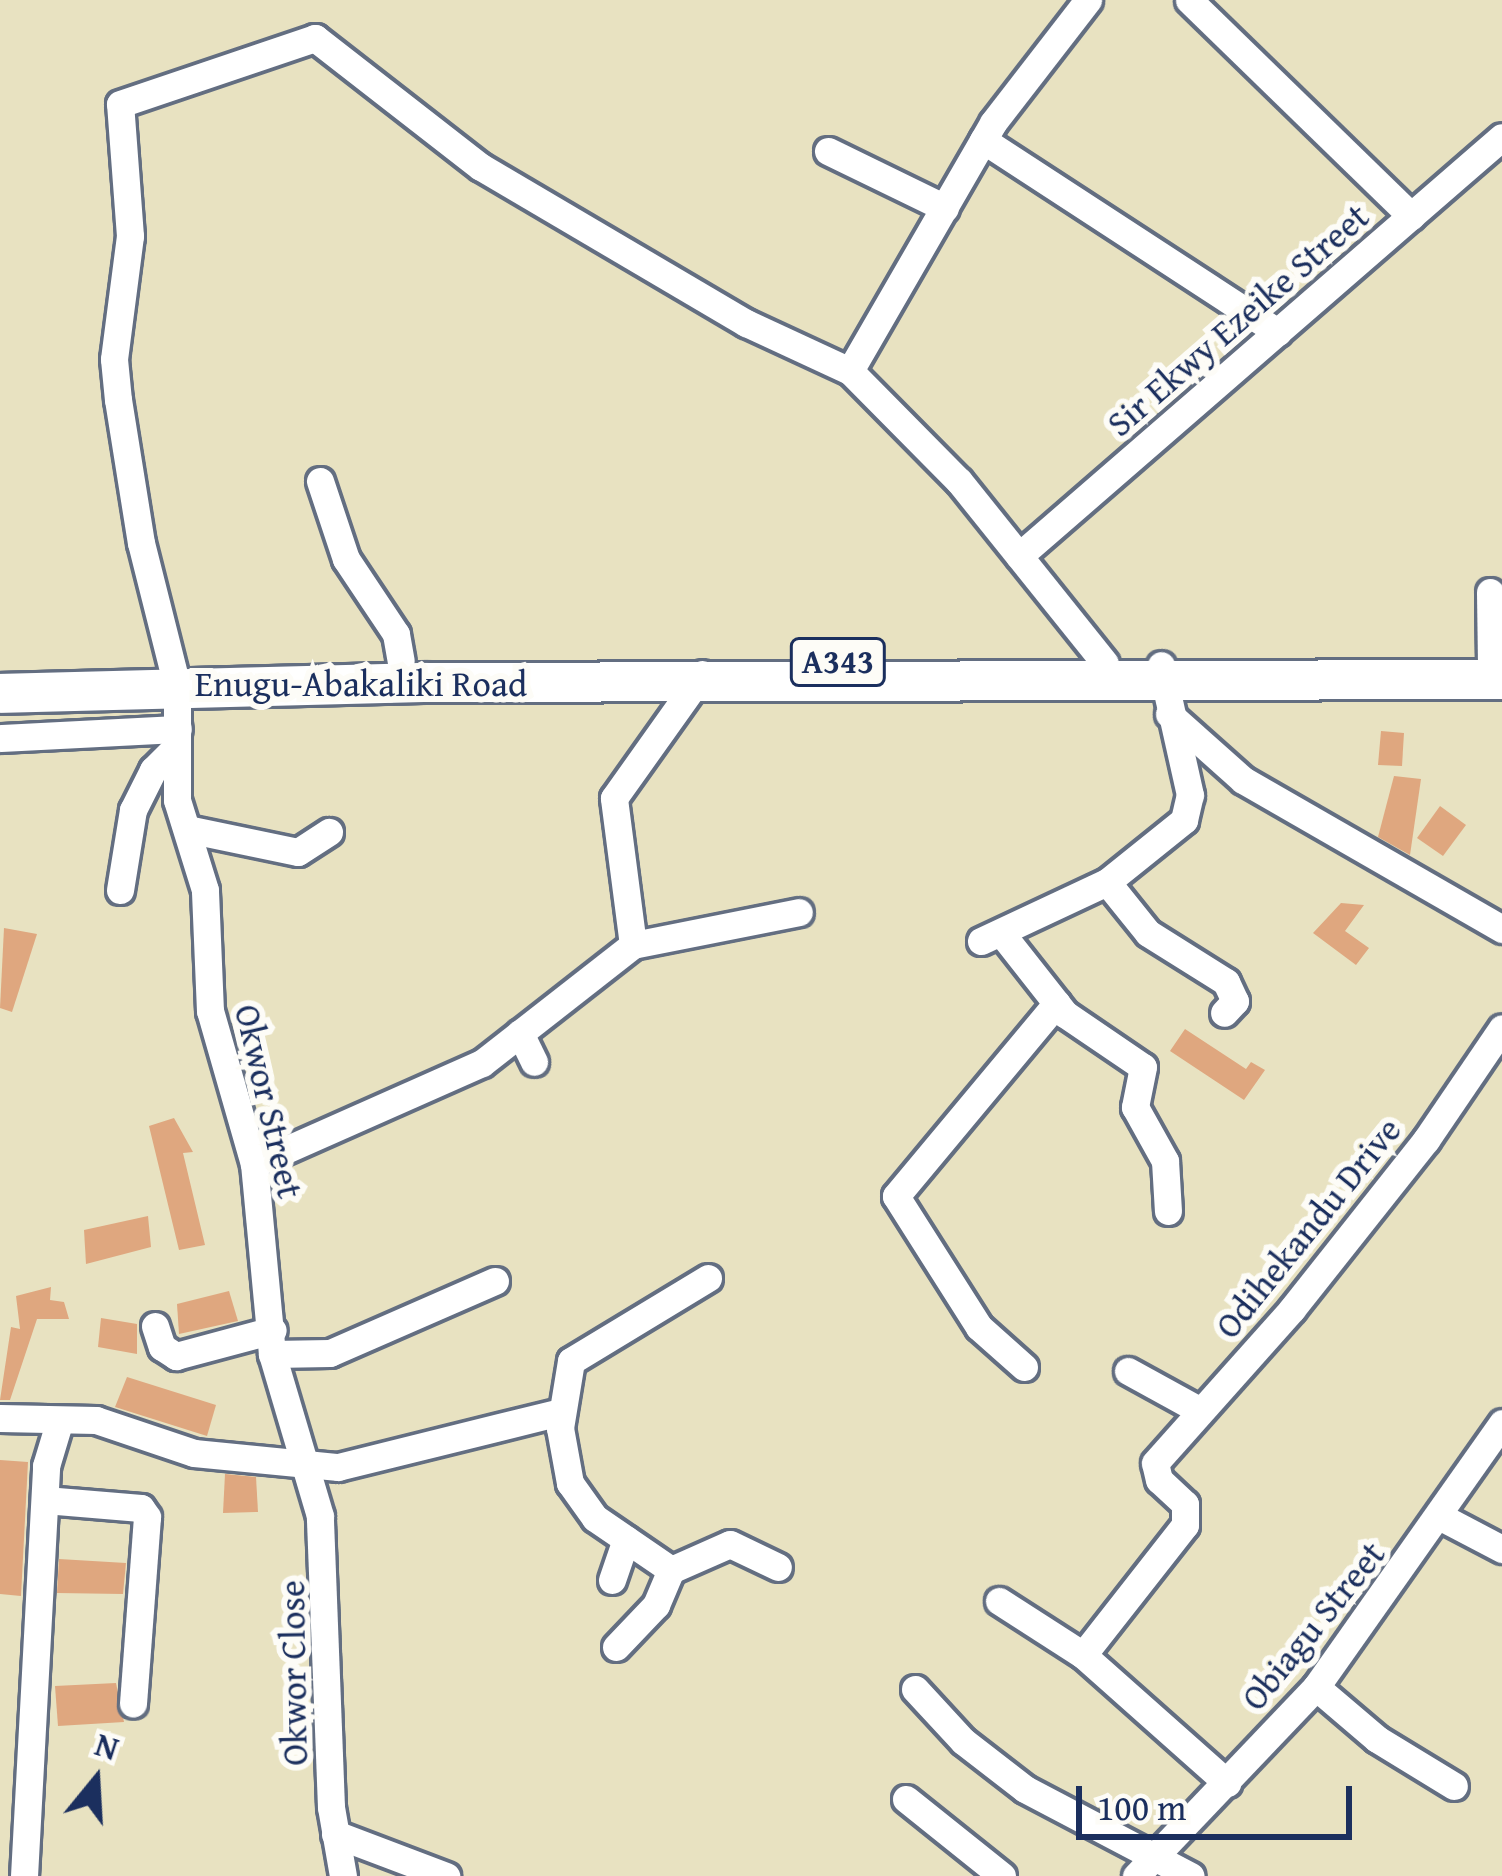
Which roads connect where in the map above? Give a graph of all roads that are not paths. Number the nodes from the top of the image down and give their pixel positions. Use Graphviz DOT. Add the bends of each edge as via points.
graph roads {
  1 [pos="1088,0"];
  2 [pos="1189,0"];
  3 [pos="1502,137"];
  4 [pos="983,140"];
  5 [pos="828,151"];
  6 [pos="946,208"];
  7 [pos="1411,216"];
  8 [pos="1278,332"];
  9 [pos="850,371"];
  10 [pos="320,481"];
  11 [pos="1018,556"];
  12 [pos="1490,592"];
  13 [pos="401,661"];
  14 [pos="1105,663"];
  15 [pos="1498,669"];
  16 [pos="703,672"];
  17 [pos="1164,685"];
  18 [pos="177,686"];
  19 [pos="0,693"];
  20 [pos="0,738"];
  21 [pos="178,738"];
  22 [pos="187,829"];
  23 [pos="328,832"];
  24 [pos="1107,882"];
  25 [pos="120,890"];
  26 [pos="799,912"];
  27 [pos="1502,929"];
  28 [pos="633,945"];
  29 [pos="1057,1003"];
  30 [pos="1224,1013"];
  31 [pos="1502,1028"];
  32 [pos="520,1033"];
  33 [pos="534,1062"];
  34 [pos="254,1164"];
  35 [pos="1168,1211"];
  36 [pos="708,1278"];
  37 [pos="495,1281"];
  38 [pos="155,1326"];
  39 [pos="273,1342"];
  40 [pos="1024,1367"];
  41 [pos="1128,1372"];
  42 [pos="284,1402"];
  43 [pos="1198,1410"];
  44 [pos="560,1412"];
  45 [pos="0,1418"];
  46 [pos="59,1423"];
  47 [pos="1502,1423"];
  48 [pos="311,1467"];
  49 [pos="1464,1481"];
  50 [pos="45,1500"];
  51 [pos="1441,1517"];
  52 [pos="626,1540"];
  53 [pos="1494,1543"];
  54 [pos="778,1567"];
  55 [pos="671,1570"];
  56 [pos="612,1580"];
  57 [pos="999,1601"];
  58 [pos="616,1646"];
  59 [pos="1083,1655"];
  60 [pos="1316,1687"];
  61 [pos="915,1689"];
  62 [pos="133,1702"];
  63 [pos="1226,1783"];
  64 [pos="1454,1786"];
  65 [pos="906,1799"];
  66 [pos="335,1834"];
  67 [pos="1146,1866"];
  68 [pos="24,1876"];
  69 [pos="343,1876"];
  70 [pos="446,1876"];
  71 [pos="1002,1876"];
  72 [pos="1191,1876"];
  1 -- 4 [label="street"];
  2 -- 7 [label="street"];
  3 -- 7 [label="street, Sir Ekwy Ezeike Street"];
  4 -- 6 [label="street"];
  4 -- 8 [label="street"];
  5 -- 6 [label="street"];
  6 -- 9 [label="street"];
  7 -- 8 [label="street, Sir Ekwy Ezeike Street"];
  8 -- 11 [label="street, Sir Ekwy Ezeike Street"];
  9 -- 11 [label="street"];
  9 -- 18 [label="street, Okwor Street" via="746,323 481,167 315,38 133,95 115,117 130,236 114,359 141,543"];
  10 -- 13 [label="street" via="340,546 396,634"];
  11 -- 14 [label="street"];
  12 -- 15 [label="street"];
  13 -- 16 [label="highway, Enugu-Abakaliki Road / A343"];
  13 -- 18 [label="highway, Enugu-Abakaliki Road / A343" via="218,672"];
  14 -- 16 [label="highway, Enugu-Abakaliki Road / A343"];
  14 -- 17 [label="highway, Enugu-Abakaliki Road / A343"];
  15 -- 17 [label="highway, Enugu-Abakaliki Road / A343"];
  16 -- 17 [label="highway, Enugu-Abakaliki Road / A343"];
  16 -- 18 [label="highway, Enugu-Abakaliki Road / A343"];
  16 -- 28 [label="street" via="614,798"];
  17 -- 24 [label="street" via="1189,809 1178,829"];
  17 -- 27 [label="street" via="1243,780"];
  18 -- 19 [label="highway, A343"];
  18 -- 21 [label="street, Okwor Street"];
  20 -- 21 [label="street"];
  21 -- 22 [label="street, Okwor Street" via="177,800"];
  21 -- 25 [label="street" via="133,810"];
  22 -- 23 [label="street" via="298,852"];
  22 -- 34 [label="street, Okwor Street" via="205,890 210,1012"];
  24 -- 29 [label="street" via="992,937"];
  24 -- 30 [label="street" via="1148,933 1226,982 1235,1001"];
  26 -- 28 [label="street"];
  28 -- 32 [label="street"];
  29 -- 35 [label="street" via="1143,1067 1135,1107 1165,1161"];
  29 -- 40 [label="street" via="896,1196 968,1326"];
  31 -- 43 [label="street, Odihekandu Drive" via="1426,1140 1292,1309"];
  32 -- 33 [label="street"];
  32 -- 34 [label="street" via="428,1090"];
  34 -- 39 [label="street, Okwor Street"];
  36 -- 44 [label="street" via="579,1351"];
  37 -- 39 [label="street" via="330,1353"];
  38 -- 39 [label="street" via="162,1347 176,1356"];
  39 -- 42 [label="street, Okwor Street"];
  41 -- 43 [label="street"];
  42 -- 48 [label="street, Okwor Close"];
  43 -- 59 [label="street, Odihekandu Drive" via="1155,1463 1159,1480 1185,1504 1185,1526"];
  44 -- 48 [label="street" via="362,1463"];
  44 -- 52 [label="street" via="570,1483 595,1518"];
  45 -- 46 [label="street"];
  46 -- 48 [label="street" via="96,1420 194,1453"];
  46 -- 50 [label="street"];
  47 -- 49 [label="street, Obiagu Street"];
  48 -- 66 [label="street, Okwor Close" via="325,1563"];
  49 -- 51 [label="street, Obiagu Street"];
  49 -- 53 [label="street"];
  50 -- 62 [label="street" via="141,1508 147,1517"];
  50 -- 68 [label="street"];
  51 -- 53 [label="street"];
  51 -- 60 [label="street, Obiagu Street"];
  52 -- 55 [label="street"];
  52 -- 56 [label="street"];
  54 -- 55 [label="street" via="730,1544"];
  55 -- 58 [label="street" via="656,1605"];
  57 -- 59 [label="street"];
  59 -- 63 [label="street"];
  60 -- 63 [label="street, Obiagu Street"];
  60 -- 64 [label="street" via="1377,1739"];
  61 -- 67 [label="street" via="963,1741 1025,1789"];
  63 -- 67 [label="street, Obiagu Street"];
  65 -- 71 [label="street"];
  66 -- 69 [label="street, Okwor Close"];
  66 -- 70 [label="street"];
  67 -- 72 [label="street"];
}
